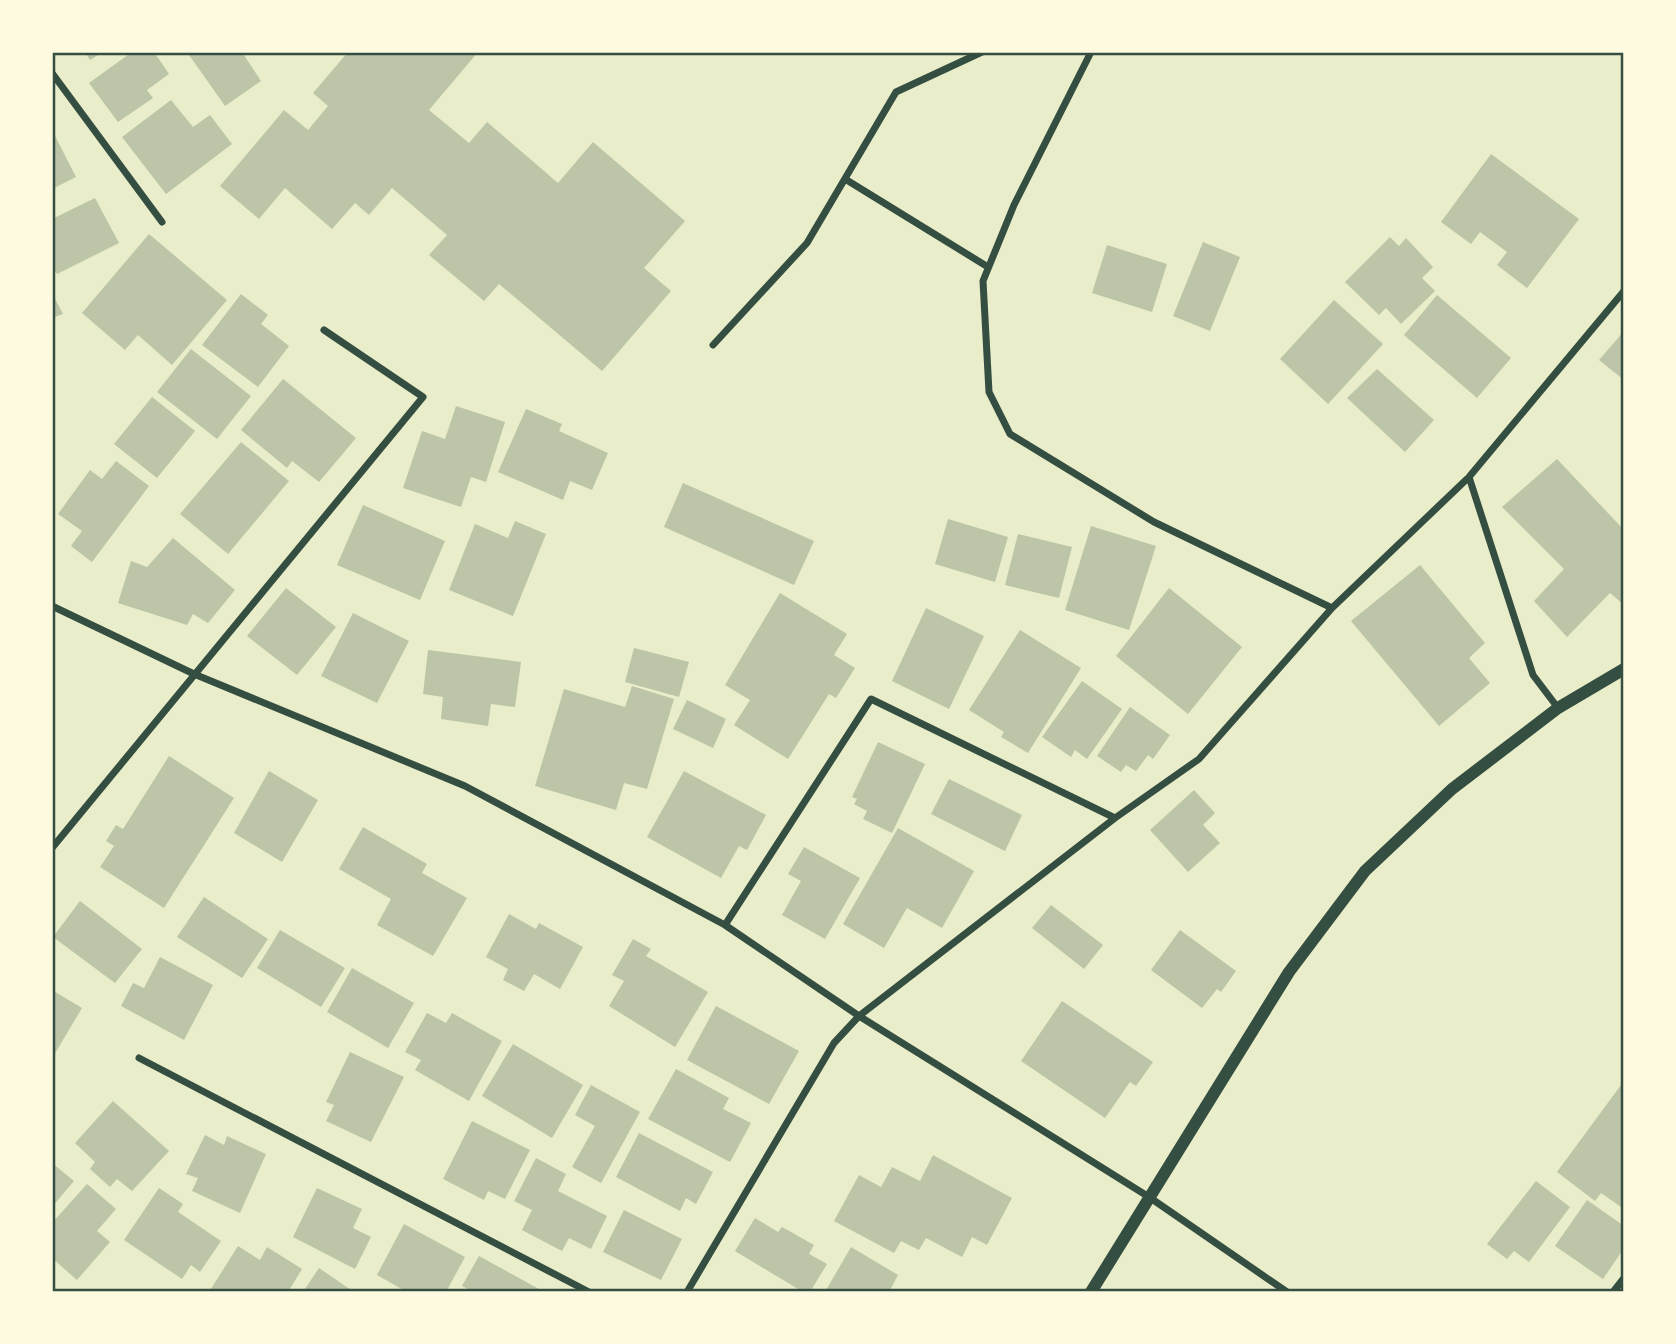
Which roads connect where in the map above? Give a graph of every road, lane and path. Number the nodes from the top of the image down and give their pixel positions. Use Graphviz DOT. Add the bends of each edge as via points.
graph roads {
  1 [pos="982,52"];
  2 [pos="1091,52"];
  3 [pos="52,73"];
  4 [pos="845,179"];
  5 [pos="162,222"];
  6 [pos="988,267"];
  7 [pos="1623,291"];
  8 [pos="324,330"];
  9 [pos="713,345"];
  10 [pos="1469,477"];
  11 [pos="52,606"];
  12 [pos="1332,608"];
  13 [pos="1623,669"];
  14 [pos="194,674"];
  15 [pos="1558,708"];
  16 [pos="1115,818"];
  17 [pos="52,848"];
  18 [pos="725,925"];
  19 [pos="859,1016"];
  20 [pos="139,1058"];
  21 [pos="1149,1197"];
  22 [pos="1623,1278"];
  23 [pos="589,1292"];
  24 [pos="687,1292"];
  25 [pos="1091,1292"];
  26 [pos="1287,1292"];
  27 [pos="1613,1292"];
  1 -- 4 [label="street" via="896,92"];
  2 -- 6 [label="street"];
  3 -- 5 [label="street"];
  4 -- 6 [label="street"];
  4 -- 9 [label="street" via="807,243"];
  6 -- 12 [label="street" via="982,281 989,392 1010,434 1154,522"];
  7 -- 10 [label="street"];
  8 -- 14 [label="street" via="423,397"];
  10 -- 12 [label="street"];
  10 -- 15 [label="street" via="1533,675"];
  11 -- 14 [label="street"];
  12 -- 16 [label="street" via="1199,759"];
  13 -- 15 [label="street"];
  14 -- 17 [label="street"];
  14 -- 18 [label="street" via="465,786"];
  15 -- 21 [label="street" via="1452,789 1365,871 1289,972"];
  16 -- 18 [label="street" via="871,699"];
  16 -- 19 [label="street"];
  18 -- 19 [label="street"];
  19 -- 21 [label="street"];
  19 -- 24 [label="street" via="834,1043"];
  20 -- 23 [label="street"];
  21 -- 25 [label="street"];
  21 -- 26 [label="street"];
  22 -- 27 [label="street"];
}
